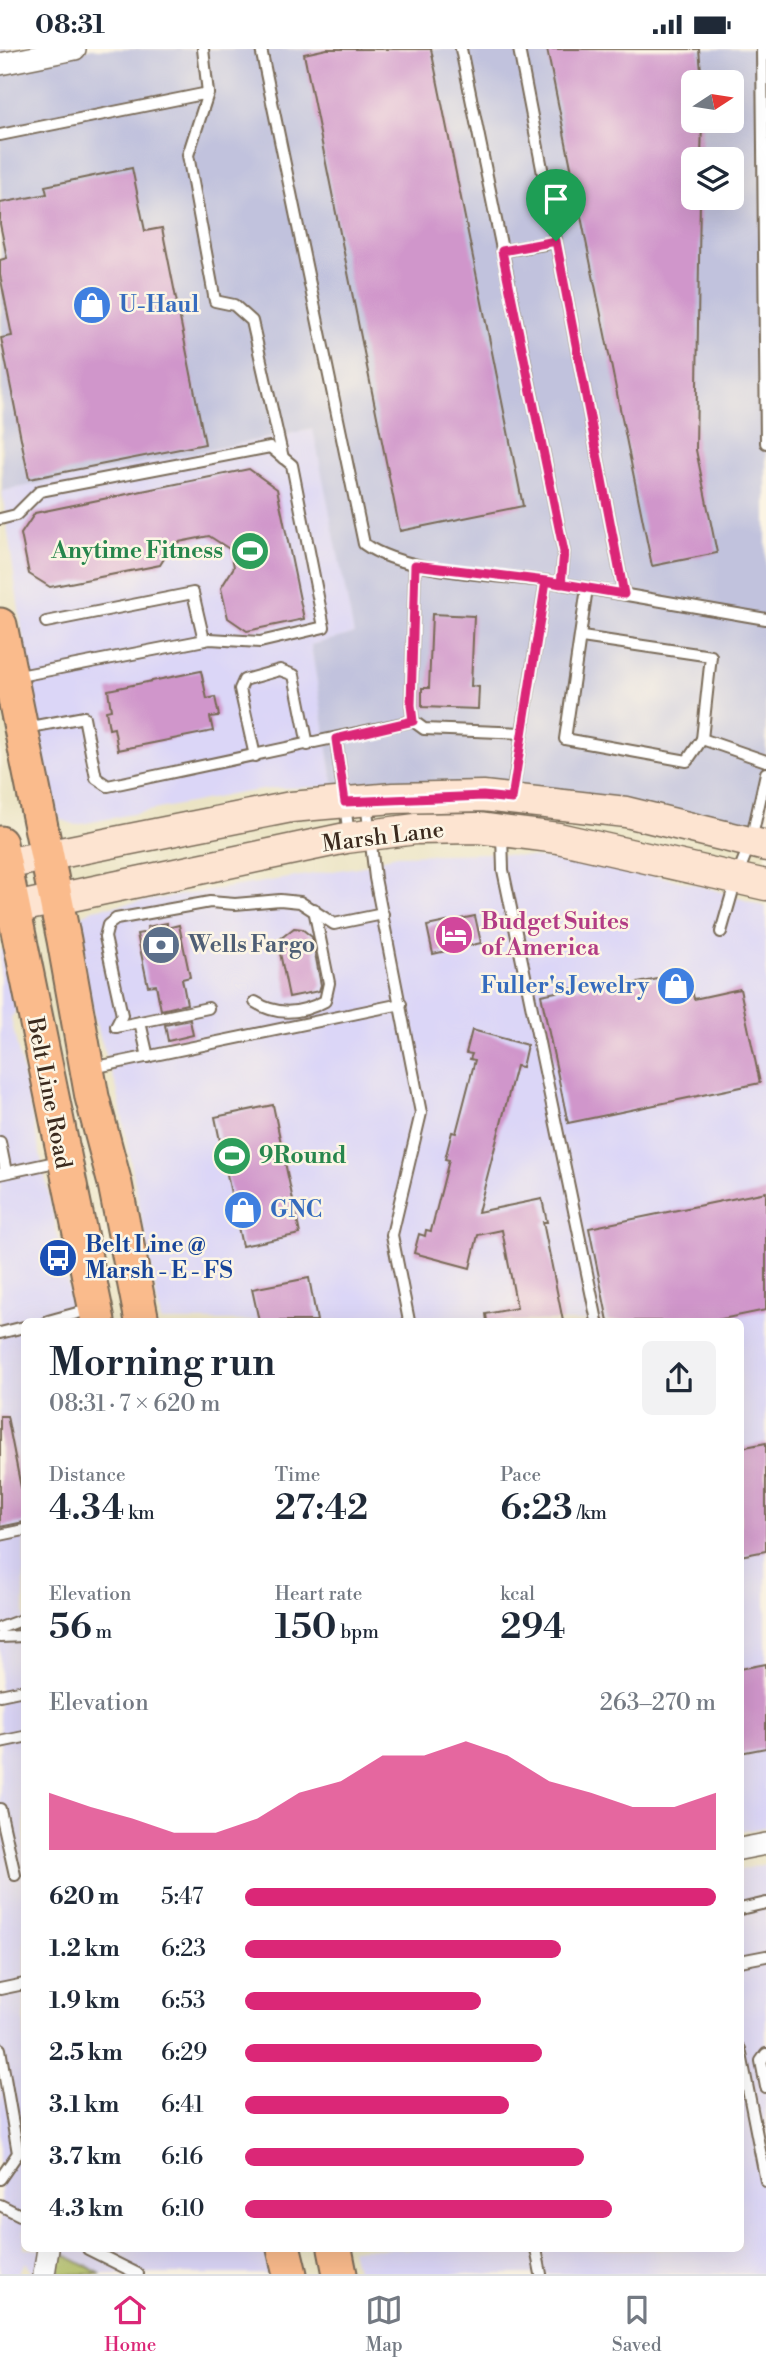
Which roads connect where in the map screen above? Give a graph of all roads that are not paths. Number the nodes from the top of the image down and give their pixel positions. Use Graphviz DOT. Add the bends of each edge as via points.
graph roads {
  1 [pos="75,49"];
  2 [pos="203,49"];
  3 [pos="261,49"];
  4 [pos="461,49"];
  5 [pos="519,49"];
  6 [pos="762,49"];
  7 [pos="35,53"];
  8 [pos="0,64"];
  9 [pos="208,93"];
  10 [pos="0,135"];
  11 [pos="556,241"];
  12 [pos="502,251"];
  13 [pos="766,443"];
  14 [pos="283,458"];
  15 [pos="0,519"];
  16 [pos="415,565"];
  17 [pos="546,581"];
  18 [pos="561,584"];
  19 [pos="587,588"];
  20 [pos="624,594"];
  21 [pos="766,619"];
  22 [pos="46,622"];
  23 [pos="0,625"];
  24 [pos="582,637"];
  25 [pos="204,640"];
  26 [pos="11,678"];
  27 [pos="413,721"];
  28 [pos="22,729"];
  29 [pos="522,733"];
  30 [pos="336,739"];
  31 [pos="702,739"];
  32 [pos="309,745"];
  33 [pos="255,756"];
  34 [pos="766,761"];
  35 [pos="766,773"];
  36 [pos="512,799"];
  37 [pos="355,801"];
  38 [pos="502,831"];
  39 [pos="360,836"];
  40 [pos="758,844"];
  41 [pos="1,857"];
  42 [pos="47,857"];
  43 [pos="737,876"];
  44 [pos="766,885"];
  45 [pos="55,898"];
  46 [pos="314,909"];
  47 [pos="6,910"];
  48 [pos="383,914"];
  49 [pos="721,932"];
  50 [pos="255,1002"];
  51 [pos="401,1004"];
  52 [pos="208,1008"];
  53 [pos="140,1022"];
  54 [pos="148,1057"];
  55 [pos="88,1069"];
  56 [pos="56,1128"];
  57 [pos="0,1142"];
  58 [pos="63,1160"];
  59 [pos="3,1173"];
  60 [pos="140,1309"];
  61 [pos="99,1318"];
  62 [pos="408,1318"];
  63 [pos="596,1318"];
  64 [pos="21,1328"];
  65 [pos="0,1333"];
  66 [pos="21,1531"];
  67 [pos="0,1535"];
  68 [pos="21,1620"];
  69 [pos="0,1628"];
  70 [pos="21,1636"];
  71 [pos="0,1637"];
  72 [pos="21,1691"];
  73 [pos="0,1695"];
  74 [pos="21,1738"];
  75 [pos="0,1742"];
  76 [pos="0,1809"];
  77 [pos="766,1843"];
  78 [pos="744,1848"];
  79 [pos="15,1875"];
  80 [pos="766,1903"];
  81 [pos="744,1908"];
  82 [pos="766,1956"];
  83 [pos="744,1960"];
  84 [pos="21,1986"];
  85 [pos="0,1989"];
  86 [pos="0,2049"];
  87 [pos="766,2054"];
  88 [pos="744,2070"];
  89 [pos="747,2085"];
  90 [pos="765,2085"];
  91 [pos="0,2179"];
  92 [pos="766,2181"];
  93 [pos="0,2205"];
  94 [pos="21,2216"];
  95 [pos="48,2252"];
  96 [pos="94,2252"];
  97 [pos="285,2252"];
  98 [pos="336,2252"];
  99 [pos="537,2252"];
  100 [pos="44,2274"];
  101 [pos="138,2274"];
  102 [pos="290,2274"];
  103 [pos="340,2274"];
  104 [pos="541,2274"];
  1 -- 7 [label="street"];
  2 -- 9 [label="lane"];
  3 -- 16 [label="lane" via="364,544"];
  4 -- 12 [label="lane"];
  5 -- 11 [label="lane"];
  6 -- 13 [label="lane"];
  7 -- 8 [label="street"];
  9 -- 10 [label="lane"];
  9 -- 14 [label="lane" via="188,155 215,300 234,305 252,321"];
  11 -- 12 [label="lane"];
  11 -- 20 [label="lane"];
  12 -- 18 [label="lane" via="564,552"];
  14 -- 15 [label="lane" via="270,447 40,491 16,515"];
  14 -- 25 [label="lane" via="292,465 324,627 260,642"];
  16 -- 17 [label="lane"];
  16 -- 27 [label="lane"];
  17 -- 18 [label="lane"];
  17 -- 29 [label="lane"];
  18 -- 19 [label="lane"];
  19 -- 20 [label="lane"];
  19 -- 24 [label="lane"];
  20 -- 21 [label="lane"];
  22 -- 25 [label="lane" via="193,593"];
  23 -- 26 [label="main road, Belt Line Road"];
  24 -- 31 [label="lane" via="711,656"];
  24 -- 31 [label="lane" via="565,739 687,761"];
  25 -- 26 [label="lane"];
  26 -- 28 [label="main road, Belt Line Road"];
  27 -- 29 [label="lane" via="424,729"];
  27 -- 30 [label="lane"];
  28 -- 33 [label="lane" via="84,717 96,778 108,786"];
  28 -- 42 [label="main road, Belt Line Road"];
  29 -- 36 [label="lane"];
  30 -- 32 [label="lane"];
  30 -- 37 [label="lane"];
  31 -- 34 [label="lane"];
  32 -- 33 [label="lane"];
  32 -- 33 [label="lane" via="294,675 280,670 244,680 240,689"];
  35 -- 40 [label="lane"];
  36 -- 37 [label="main road, Marsh Lane"];
  36 -- 40 [label="main road, Marsh Lane" via="626,812"];
  37 -- 39 [label="lane"];
  37 -- 39 [label="lane"];
  37 -- 42 [label="main road, Marsh Lane" via="231,817"];
  38 -- 39 [label="main road, Marsh Lane" via="416,829"];
  38 -- 43 [label="main road, Marsh Lane" via="615,848"];
  38 -- 63 [label="lane" via="503,870"];
  39 -- 45 [label="main road, Marsh Lane"];
  39 -- 48 [label="lane"];
  40 -- 43 [label="lane"];
  41 -- 42 [label="main road, Marsh Lane"];
  41 -- 47 [label="main road, Belt Line Road"];
  42 -- 45 [label="main road, Belt Line Road"];
  43 -- 44 [label="main road, Marsh Lane"];
  43 -- 49 [label="lane"];
  45 -- 47 [label="main road, Marsh Lane"];
  45 -- 55 [label="main road, Belt Line Road"];
  46 -- 48 [label="lane" via="334,924"];
  46 -- 50 [label="lane" via="329,983 325,1001 289,1012 271,1012"];
  46 -- 53 [label="lane" via="280,900 210,902 116,919 108,925 105,937 122,1015 116,1027"];
  47 -- 56 [label="main road, Belt Line Road"];
  48 -- 51 [label="lane"];
  51 -- 54 [label="lane"];
  51 -- 62 [label="lane" via="421,1113 392,1235"];
  52 -- 53 [label="lane"];
  53 -- 54 [label="lane"];
  54 -- 55 [label="lane"];
  55 -- 60 [label="main road, Belt Line Road"];
  56 -- 58 [label="main road, Belt Line Road"];
  56 -- 60 [label="main road" via="88,1177 114,1293"];
  57 -- 59 [label="lane"];
  58 -- 59 [label="lane"];
  58 -- 61 [label="main road, Belt Line Road"];
  64 -- 65 [label="lane"];
  66 -- 67 [label="lane"];
  68 -- 69 [label="lane"];
  70 -- 71 [label="lane"];
  72 -- 73 [label="lane"];
  74 -- 75 [label="lane"];
  76 -- 79 [label="lane"];
  77 -- 78 [label="street"];
  80 -- 81 [label="lane"];
  82 -- 83 [label="lane"];
  84 -- 85 [label="lane"];
  86 -- 91 [label="lane" via="18,2153"];
  87 -- 90 [label="lane" via="761,2061"];
  88 -- 89 [label="lane"];
  89 -- 90 [label="lane"];
  89 -- 92 [label="lane"];
  93 -- 94 [label="lane"];
  95 -- 100 [label="street"];
  96 -- 101 [label="lane"];
  97 -- 102 [label="main road"];
  98 -- 103 [label="main road"];
  99 -- 104 [label="lane"];
}
